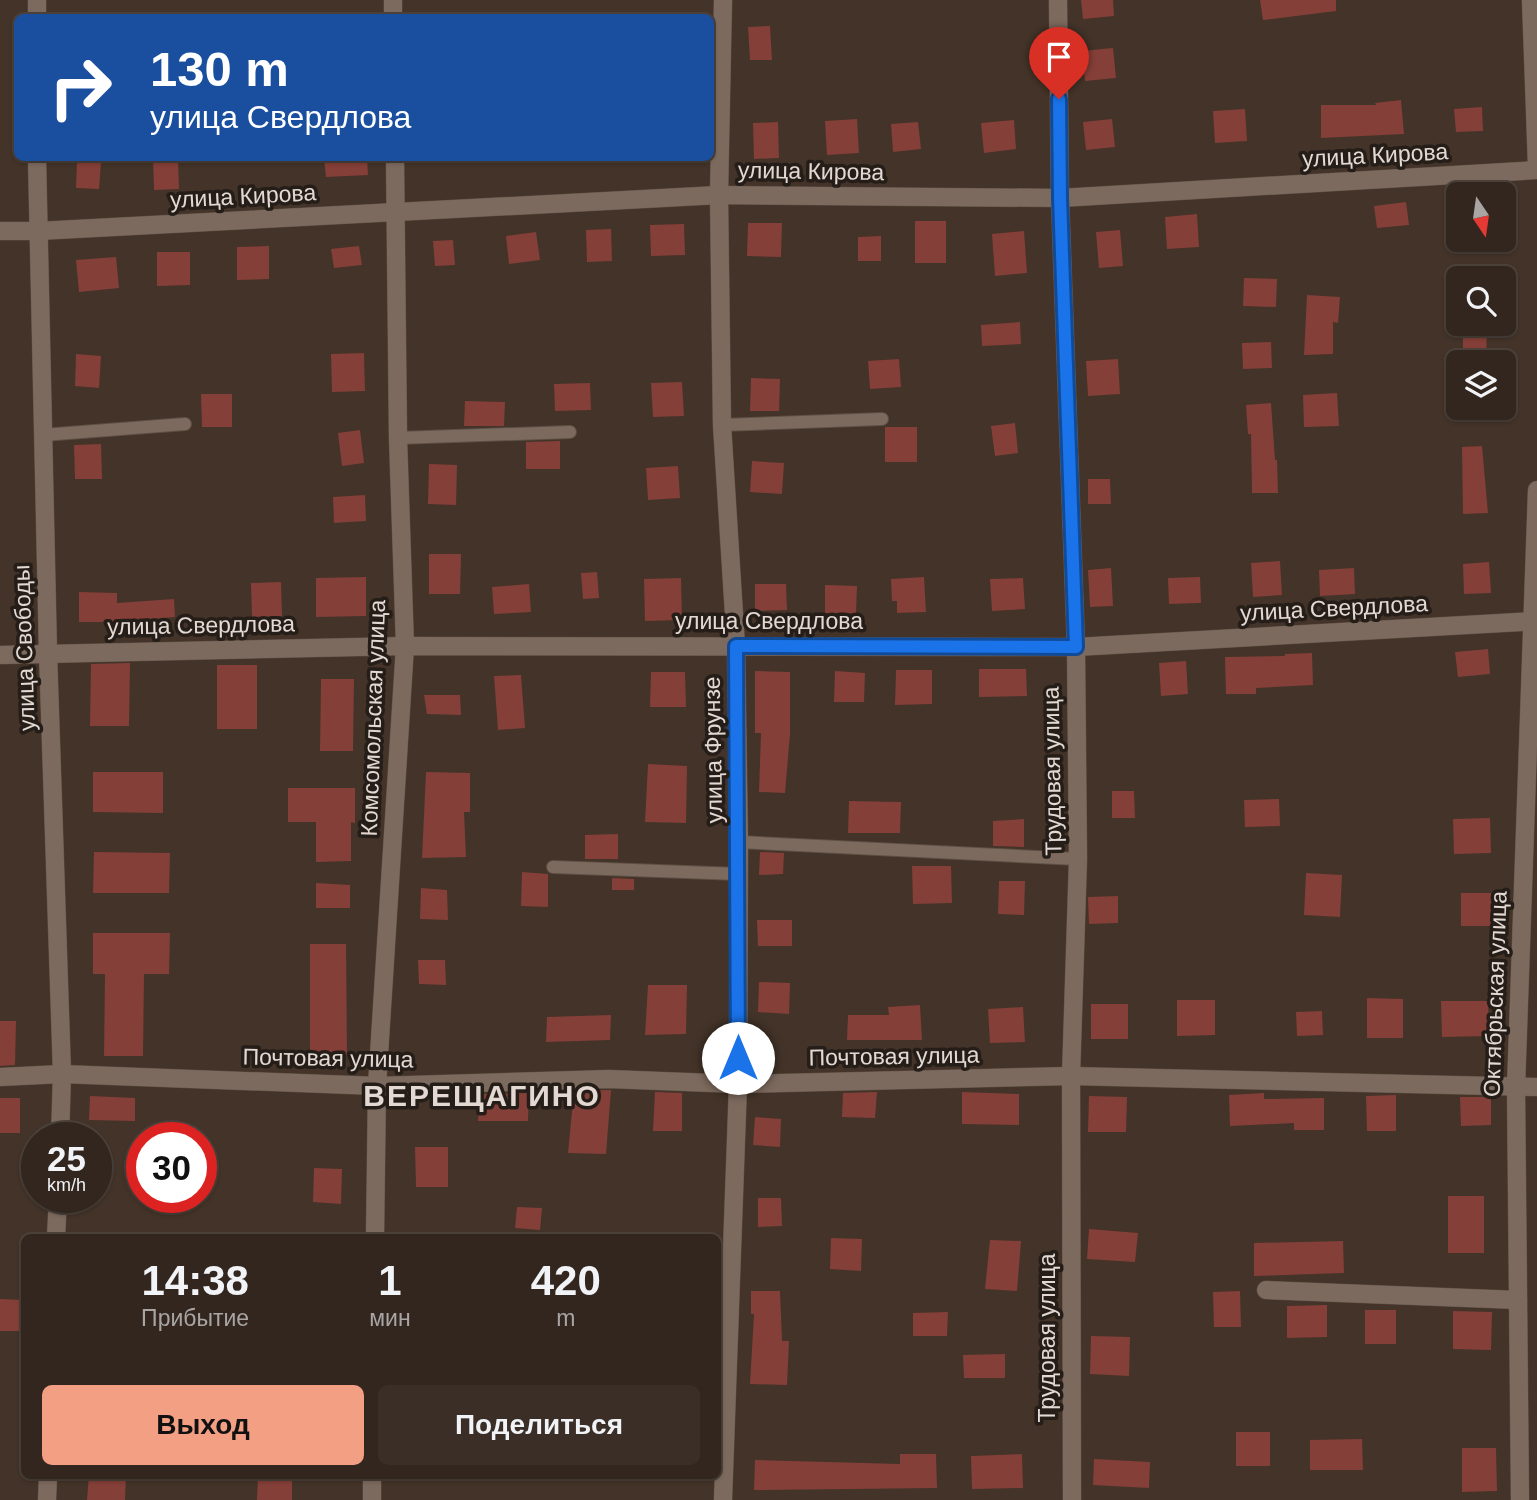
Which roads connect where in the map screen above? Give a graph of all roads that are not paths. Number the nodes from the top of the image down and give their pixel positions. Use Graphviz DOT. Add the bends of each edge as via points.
graph roads {
  1 [pos="723,0"];
  2 [pos="1058,0"];
  3 [pos="1531,0"];
  4 [pos="37,161"];
  5 [pos="395,161"];
  6 [pos="1537,168"];
  7 [pos="719,195"];
  8 [pos="1060,198"];
  9 [pos="396,213"];
  10 [pos="0,231"];
  11 [pos="38,231"];
  12 [pos="882,419"];
  13 [pos="185,424"];
  14 [pos="722,425"];
  15 [pos="570,432"];
  16 [pos="43,435"];
  17 [pos="398,438"];
  18 [pos="1537,490"];
  19 [pos="1534,621"];
  20 [pos="405,646"];
  21 [pos="736,646"];
  22 [pos="1076,647"];
  23 [pos="48,653"];
  24 [pos="0,655"];
  25 [pos="739,842"];
  26 [pos="1078,859"];
  27 [pos="553,867"];
  28 [pos="738,874"];
  29 [pos="62,1074"];
  30 [pos="1071,1076"];
  31 [pos="0,1077"];
  32 [pos="738,1084"];
  33 [pos="377,1086"];
  34 [pos="1516,1087"];
  35 [pos="1537,1087"];
  36 [pos="60,1122"];
  37 [pos="57,1213"];
  38 [pos="56,1234"];
  39 [pos="375,1234"];
  40 [pos="1266,1290"];
  41 [pos="1518,1300"];
  42 [pos="48,1479"];
  43 [pos="372,1479"];
  44 [pos="47,1500"];
  45 [pos="372,1500"];
  46 [pos="723,1500"];
  47 [pos="1072,1500"];
  48 [pos="1520,1500"];
  1 -- 7 [label="street, улица Фрунзе"];
  2 -- 8 [label="street, Трудовая улица"];
  3 -- 6 [label="street"];
  4 -- 11 [label="street, улица Свободы"];
  5 -- 9 [label="street, Комсомольская улица"];
  6 -- 8 [label="street, улица Кирова"];
  7 -- 8 [label="street, улица Кирова"];
  7 -- 9 [label="street, улица Кирова"];
  7 -- 14 [label="street, улица Фрунзе"];
  8 -- 22 [label="street, Трудовая улица"];
  9 -- 11 [label="street, улица Кирова"];
  9 -- 17 [label="street, Комсомольская улица"];
  10 -- 11 [label="street, улица Кирова"];
  11 -- 16 [label="street, улица Свободы"];
  12 -- 14 [label="lane"];
  13 -- 16 [label="lane"];
  14 -- 21 [label="street, улица Фрунзе"];
  15 -- 17 [label="lane"];
  16 -- 23 [label="street, улица Свободы"];
  17 -- 20 [label="street, Комсомольская улица"];
  18 -- 19 [label="street, Октябрьская улица"];
  19 -- 22 [label="street, улица Свердлова"];
  19 -- 34 [label="street, Октябрьская улица"];
  20 -- 21 [label="street, улица Свердлова"];
  20 -- 23 [label="street, улица Свердлова"];
  20 -- 33 [label="street, Комсомольская улица"];
  21 -- 22 [label="street, улица Свердлова"];
  21 -- 25 [label="street, улица Фрунзе"];
  22 -- 26 [label="street, Трудовая улица"];
  23 -- 24 [label="street, улица Свердлова"];
  23 -- 29 [label="street, улица Свободы"];
  25 -- 26 [label="lane"];
  25 -- 28 [label="street, улица Фрунзе"];
  26 -- 30 [label="street, Трудовая улица"];
  27 -- 28 [label="lane"];
  28 -- 32 [label="street, улица Фрунзе"];
  29 -- 31 [label="street, Почтовая улица"];
  29 -- 33 [label="street, Почтовая улица"];
  29 -- 36 [label="street, улица Свободы"];
  30 -- 32 [label="street, Почтовая улица"];
  30 -- 34 [label="street, Почтовая улица"];
  30 -- 47 [label="street, Трудовая улица"];
  32 -- 33 [label="street, Почтовая улица" via="609,1079"];
  32 -- 46 [label="street, улица Фрунзе"];
  33 -- 39 [label="street, Комсомольская улица"];
  34 -- 35 [label="street, Почтовая улица"];
  34 -- 41 [label="street, Октябрьская улица"];
  37 -- 38 [label="street"];
  40 -- 41 [label="street"];
  41 -- 48 [label="street, Октябрьская улица"];
  42 -- 44 [label="street"];
  43 -- 45 [label="street"];
}
